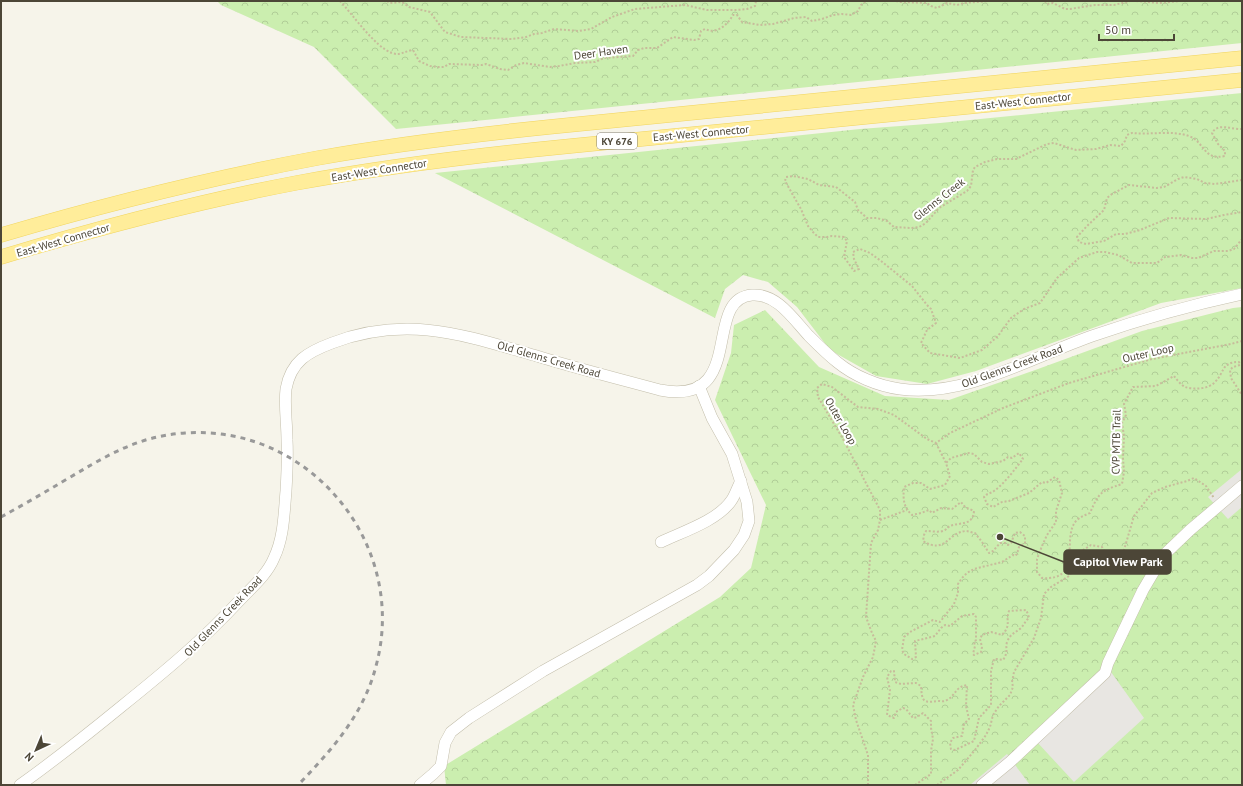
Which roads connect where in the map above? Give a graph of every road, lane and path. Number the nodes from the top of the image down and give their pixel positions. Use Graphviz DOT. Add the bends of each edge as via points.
graph roads {
  1 [pos="340,1"];
  2 [pos="387,1"];
  3 [pos="756,1"];
  4 [pos="866,1"];
  5 [pos="896,1"];
  6 [pos="989,1"];
  7 [pos="1045,1"];
  8 [pos="1130,1"];
  9 [pos="1136,1"];
  10 [pos="1181,1"];
  11 [pos="1242,58"];
  12 [pos="1242,80"];
  13 [pos="1242,129"];
  14 [pos="1242,180"];
  15 [pos="1242,212"];
  16 [pos="1,235"];
  17 [pos="1242,239"];
  18 [pos="1,257"];
  19 [pos="1242,294"];
  20 [pos="1242,341"];
  21 [pos="699,386"];
  22 [pos="1242,395"];
  23 [pos="936,442"];
  24 [pos="946,463"];
  25 [pos="740,481"];
  26 [pos="1242,486"];
  27 [pos="1219,505"];
  28 [pos="906,510"];
  29 [pos="880,520"];
  30 [pos="661,542"];
  31 [pos="20,785"];
  32 [pos="420,785"];
  33 [pos="868,785"];
  34 [pos="915,785"];
  35 [pos="936,785"];
  36 [pos="982,785"];
  1 -- 4 [label="path, Deer Haven" via="379,44 392,53 404,54 412,50 419,61 430,66 486,64 508,70 524,63 550,67 633,56 638,50 657,48 673,37 699,39 701,31 723,27 733,15 737,15 742,22 760,25 806,17 812,21 833,15 851,15"];
  2 -- 3 [label="path" via="402,2 409,7 430,12 445,32 461,37 512,39 554,29 591,29 612,17 634,9 685,5 707,10 738,10 755,6"];
  5 -- 6 [label="path" via="927,3 937,8 947,3 957,5"];
  7 -- 8 [label="path" via="1047,4 1053,3 1070,9"];
  9 -- 10 [label="path"];
  11 -- 16 [label="main road, East-West Connector / KY 676" via="434,140 320,158 208,180"];
  12 -- 18 [label="main road, East-West Connector / KY 676" via="571,146 393,167 227,197 124,222"];
  13 -- 17 [label="path, Glenns Creek" via="1220,127 1214,130 1212,133 1225,151 1225,156 1219,157 1209,155 1190,136 1132,133 1127,135 1121,146 1076,150 1054,143 1016,159 985,162 975,166 971,186 967,191 939,208 926,223 911,228 894,227 887,221 867,218 858,210 855,202 836,187 819,185 808,179 793,176 786,177 785,182 808,226 818,237 844,237 847,241 844,257 854,272 859,269 853,252 860,249 881,261 912,286 931,309 936,323 927,330 921,343 930,353 960,358 982,350 998,336 1011,318 1024,309 1040,303 1057,278 1080,258 1105,252 1132,262 1157,263 1165,257 1181,255 1198,258 1214,251 1228,251 1234,249"];
  14 -- 15 [label="path" via="1215,184 1184,177 1164,187 1130,185 1107,198 1104,210 1078,237 1079,242 1086,244 1104,241 1116,234 1140,230 1169,218 1206,219"];
  19 -- 21 [label="street, Old Glenns Creek Road" via="1126,324 981,379 937,390 898,388 856,374 828,355 774,301 750,295 739,299 731,309 716,368"];
  20 -- 23 [label="path, Outer Loop" via="1152,359 1069,383 1003,408"];
  21 -- 25 [label="street" via="712,418 732,454"];
  21 -- 31 [label="street, Old Glenns Creek Road" via="682,392 660,390 481,340 423,329 393,329 366,333 308,353 296,366 286,389 288,456 284,507 280,541 272,562 222,619 179,660"];
  22 -- 24 [label="path, CVP MTB Trail" via="1231,378 1230,370 1240,365 1239,362 1226,365 1214,383 1207,387 1185,387 1174,376 1156,386 1133,388 1124,404 1126,415 1122,423 1122,484 1101,492 1090,513 1076,521 1069,558 1064,571 1058,577 1042,578 1037,572 1037,559 1047,535 1056,522 1056,511 1062,493 1059,480 1055,477 1046,483 1042,482 1029,493 993,507 987,504 984,497 1010,476 1022,459 1019,453 1012,458 989,464 969,453 951,458"];
  23 -- 24 [label="path"];
  23 -- 29 [label="path, Outer Loop" via="927,439 894,415 878,409 858,407 832,387 822,384 817,388 818,396 844,439 880,510"];
  24 -- 28 [label="path" via="950,476 945,485 930,489 921,482 904,487"];
  25 -- 30 [label="street" via="731,501 711,519"];
  25 -- 32 [label="street" via="749,510 748,526 734,550 709,576 543,671 469,718 451,732 445,743 441,766"];
  26 -- 27 [label="street"];
  27 -- 35 [label="path" via="1206,486 1194,478 1164,487 1152,493 1134,516 1121,563 1115,566 1112,564 1102,547 1091,545 1080,552 1069,576 1044,594 1034,638 1014,672 1010,695 993,715 986,735 958,770"];
  27 -- 36 [label="street" via="1171,548 1159,563 1143,590 1105,672 1010,762"];
  28 -- 29 [label="path"];
  28 -- 34 [label="path" via="912,514 921,514 929,510 932,513 941,508 952,509 960,502 974,511 970,521 951,526 944,531 926,532 924,541 930,544 938,546 946,543 964,531 975,533 989,553 1000,544 1011,543 1016,533 1020,532 1025,536 1025,543 1015,556 967,573 958,584 954,604 940,622 933,620 904,637 904,654 912,659 916,657 915,641 935,636 945,625 950,626 962,616 974,614 974,655 981,652 982,635 991,632 1002,635 1007,629 1009,611 1026,610 1028,614 1023,627 1011,634 1007,643 1007,654 1003,660 994,660 991,671 991,705 979,718 974,741 955,750 951,748 950,743 953,738 962,736 964,724 969,718 966,706 967,685 960,686 949,699 931,703 921,697 920,686 916,683 895,682 894,671 887,676 890,690 887,715 894,718 896,712 903,708 913,718 923,713 931,722 931,774"];
  29 -- 33 [label="path" via="871,543 866,617 876,641 873,657 854,705 856,720 868,755"];
}
